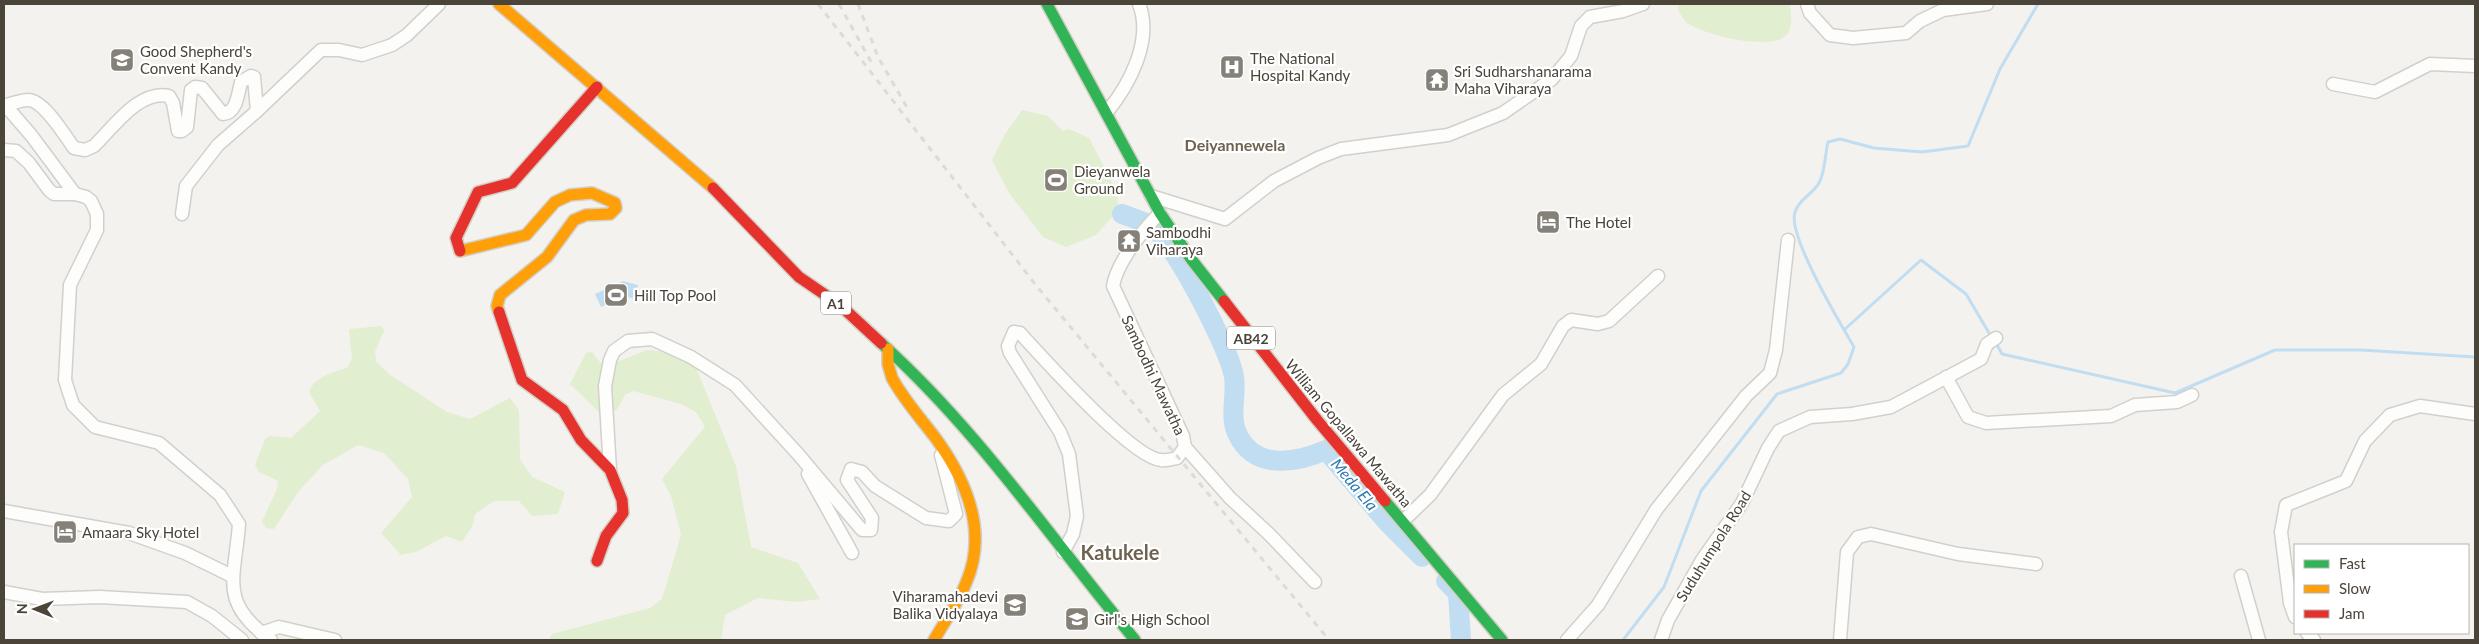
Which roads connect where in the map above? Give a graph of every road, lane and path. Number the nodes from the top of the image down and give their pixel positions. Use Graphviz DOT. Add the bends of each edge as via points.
graph roads {
  1 [pos="439,4"];
  2 [pos="499,4"];
  3 [pos="1046,4"];
  4 [pos="1139,4"];
  5 [pos="1643,4"];
  6 [pos="1807,4"];
  7 [pos="1987,4"];
  8 [pos="2475,66"];
  9 [pos="2333,84"];
  10 [pos="597,87"];
  11 [pos="4,105"];
  12 [pos="258,112"];
  13 [pos="1107,112"];
  14 [pos="4,150"];
  15 [pos="74,194"];
  16 [pos="1151,196"];
  17 [pos="182,214"];
  18 [pos="1153,221"];
  19 [pos="1788,240"];
  20 [pos="1658,276"];
  21 [pos="1993,340"];
  22 [pos="888,349"];
  23 [pos="1946,377"];
  24 [pos="2192,395"];
  25 [pos="2475,414"];
  26 [pos="941,445"];
  27 [pos="1185,447"];
  28 [pos="798,454"];
  29 [pos="610,470"];
  30 [pos="4,511"];
  31 [pos="1403,521"];
  32 [pos="1063,552"];
  33 [pos="852,553"];
  34 [pos="597,561"];
  35 [pos="2036,564"];
  36 [pos="232,576"];
  37 [pos="2242,576"];
  38 [pos="1315,582"];
  39 [pos="4,592"];
  40 [pos="2294,614"];
  41 [pos="266,637"];
  42 [pos="242,640"];
  43 [pos="335,640"];
  44 [pos="934,640"];
  45 [pos="1135,640"];
  46 [pos="1502,640"];
  47 [pos="1567,640"];
  48 [pos="1661,640"];
  49 [pos="1840,640"];
  50 [pos="2259,640"];
  1 -- 12 [label="street" via="392,45 362,56 339,50 321,50"];
  2 -- 10 [label="main road, A1"];
  3 -- 13 [label="main road, William Gopallawa Mawatha / AB42"];
  4 -- 13 [label="street" via="1143,37 1128,84"];
  5 -- 16 [label="street" via="1590,17 1581,26 1571,56 1552,79 1503,113 1448,135 1342,149 1318,158 1274,181 1225,219"];
  6 -- 7 [label="street" via="1810,13 1830,35 1853,38 1906,33 1943,10"];
  8 -- 9 [label="street" via="2430,64 2375,92"];
  10 -- 22 [label="main road, A1" via="718,193 799,277 840,306"];
  10 -- 29 [label="main road" via="512,183 478,192 456,238 462,252 526,235 555,202 570,195 592,193 615,203 616,208 610,214 586,215 574,220 547,257 500,295 497,306 522,380 563,410 581,440"];
  11 -- 12 [label="street" via="29,100 36,102 44,107 74,148 85,150 94,146 141,100 161,94 169,96 173,103 178,130 182,131 186,127 195,87 202,88 224,114 229,114 242,82 251,76 256,84"];
  11 -- 15 [label="street" via="31,135"];
  12 -- 17 [label="street" via="218,145 186,186"];
  13 -- 16 [label="main road, William Gopallawa Mawatha / AB42"];
  14 -- 15 [label="street" via="16,151 54,194"];
  15 -- 36 [label="street" via="91,201 97,214 97,230 70,286 65,380 74,405 95,427 159,443 220,495 239,524"];
  16 -- 18 [label="main road, William Gopallawa Mawatha / AB42"];
  18 -- 27 [label="street, Sambodhi Mawatha" via="1115,275 1113,286 1183,436"];
  18 -- 31 [label="main road, William Gopallawa Mawatha / AB42"];
  19 -- 47 [label="street" via="1776,350 1770,373 1735,409 1656,510 1598,605"];
  20 -- 31 [label="street" via="1609,321 1598,324 1571,320 1563,326 1541,364 1503,395 1430,495"];
  21 -- 23 [label="street, Suduhumpola Road" via="1981,359"];
  22 -- 26 [label="main road" via="888,369 895,385"];
  22 -- 32 [label="main road, A1" via="919,377 959,422"];
  23 -- 24 [label="street" via="1968,418 1986,423 2111,416 2135,405 2177,402"];
  23 -- 48 [label="street, Suduhumpola Road" via="1892,406 1852,414 1810,417 1779,431 1742,503 1702,560 1668,620"];
  25 -- 40 [label="street" via="2420,406 2390,416 2365,441 2346,481 2286,505 2281,532"];
  26 -- 28 [label="street" via="956,514 949,521 926,518 875,486 862,472 851,469 847,480 872,518 871,530 862,530"];
  26 -- 44 [label="main road" via="970,495 977,523 970,574"];
  27 -- 32 [label="street, Sambodhi Mawatha" via="1177,458 1160,461 1138,450 1070,389 1020,333 1014,332 1008,346 1010,353 1060,432 1069,454 1076,516 1073,534"];
  27 -- 38 [label="street" via="1230,498"];
  28 -- 29 [label="street" via="735,385 691,357 652,339 628,340 614,351 604,386"];
  28 -- 33 [label="street"];
  29 -- 34 [label="main road" via="622,500 623,513 606,536"];
  30 -- 36 [label="street" via="129,533 185,552"];
  31 -- 46 [label="main road, William Gopallawa Mawatha / AB42"];
  32 -- 45 [label="main road, A1"];
  35 -- 49 [label="street" via="1958,554 1871,534 1858,537 1848,552"];
  36 -- 41 [label="street" via="232,591 241,613"];
  37 -- 50 [label="street"];
  39 -- 42 [label="street" via="42,599 100,597 187,602 212,616"];
  41 -- 43 [label="street" via="279,627"];
}
